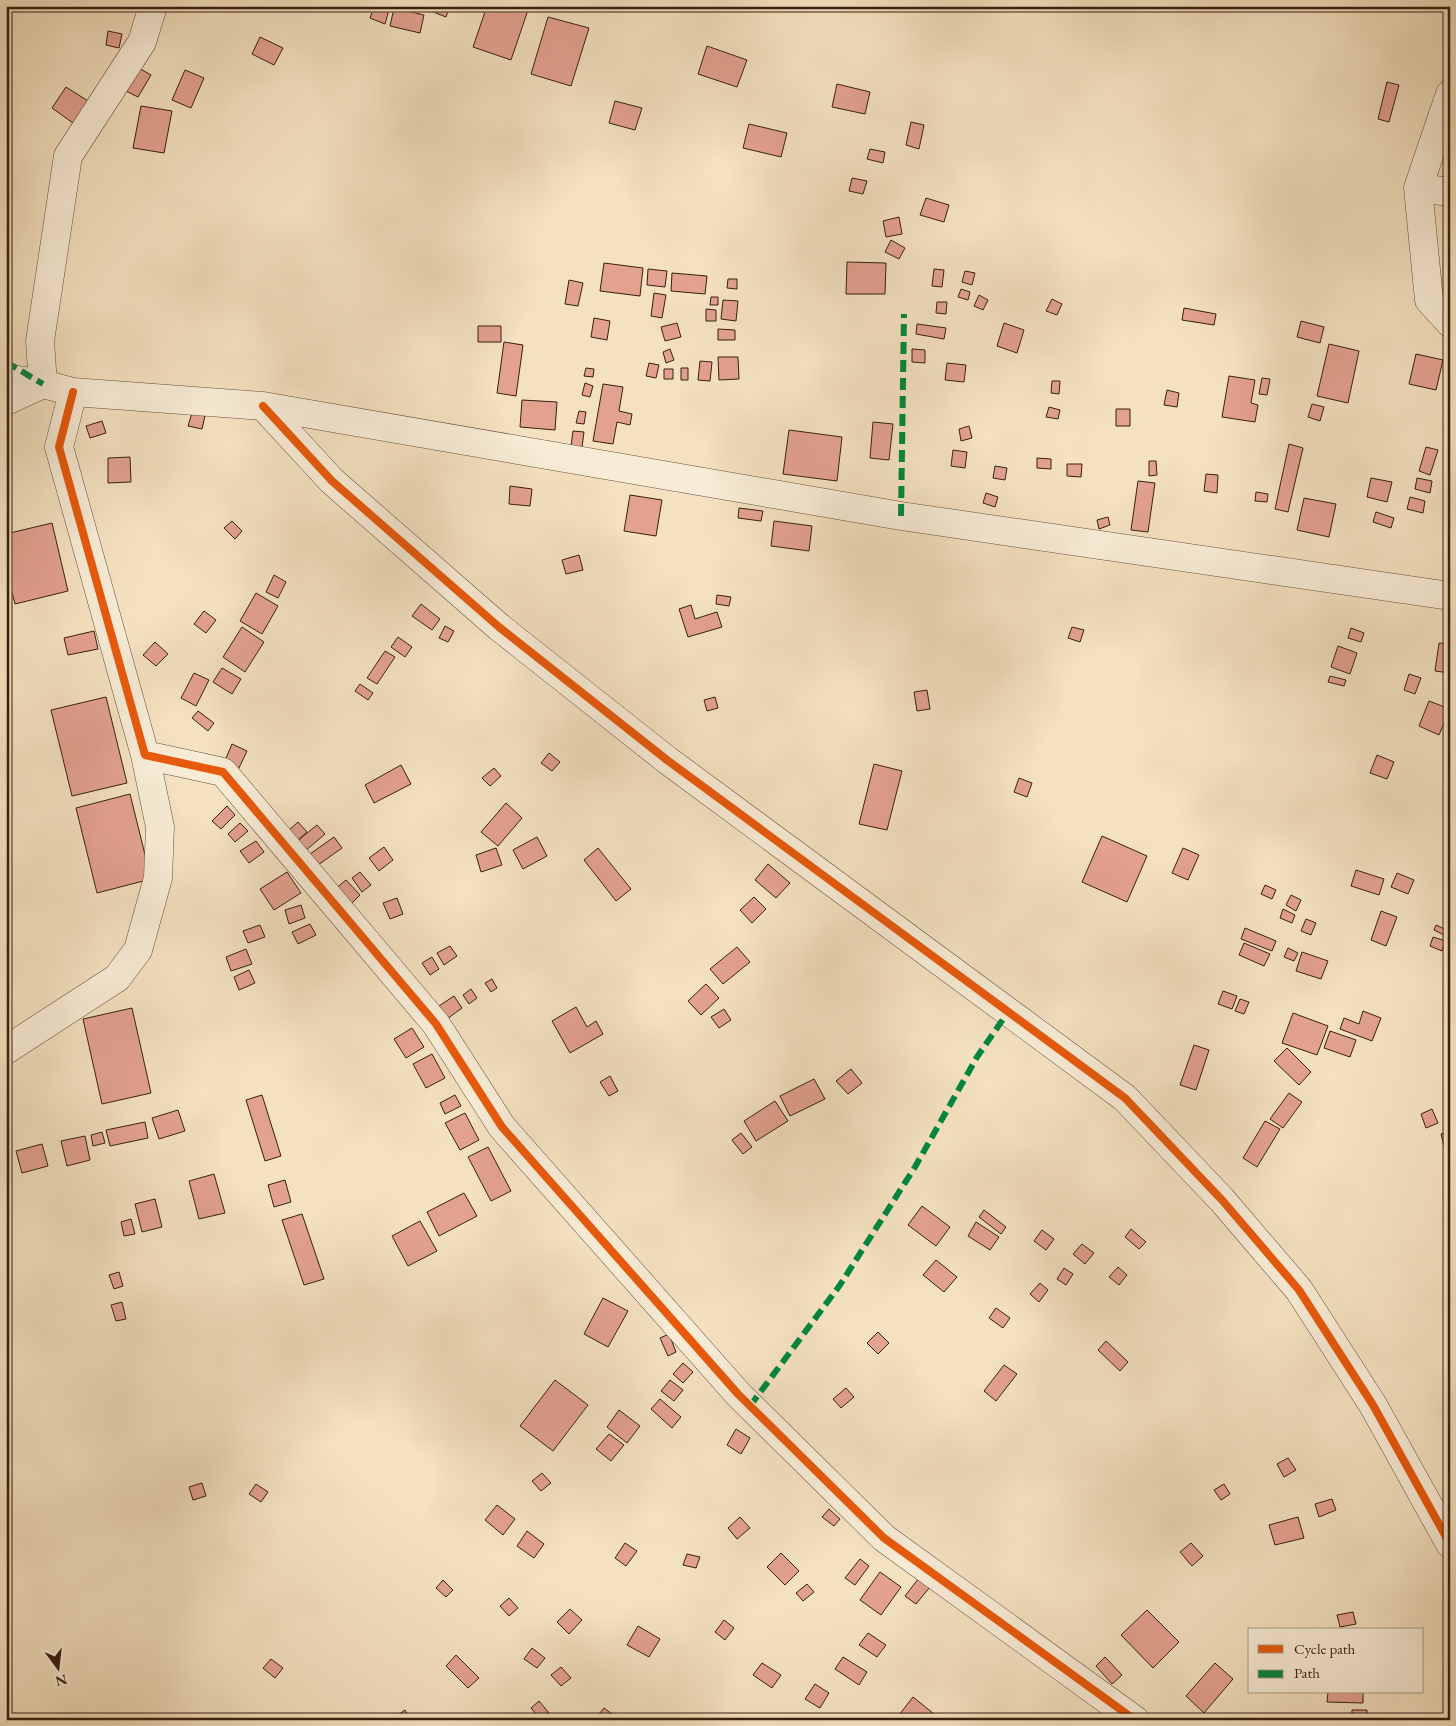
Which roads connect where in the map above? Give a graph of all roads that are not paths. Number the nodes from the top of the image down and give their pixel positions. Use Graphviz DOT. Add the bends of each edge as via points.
graph roads {
  1 [pos="153,6"];
  2 [pos="1450,94"];
  3 [pos="1418,188"];
  4 [pos="1450,192"];
  5 [pos="1450,323"];
  6 [pos="6,378"];
  7 [pos="44,384"];
  8 [pos="73,392"];
  9 [pos="6,401"];
  10 [pos="262,406"];
  11 [pos="1450,596"];
  12 [pos="146,755"];
  13 [pos="6,1050"];
  14 [pos="1450,1544"];
  15 [pos="1134,1720"];
  1 -- 7 [label="street" via="142,42 68,156 40,342"];
  2 -- 3 [label="street"];
  3 -- 4 [label="street"];
  3 -- 5 [label="street" via="1429,300"];
  6 -- 7 [label="street"];
  7 -- 8 [label="street"];
  7 -- 9 [label="street"];
  8 -- 10 [label="street"];
  8 -- 12 [label="street" via="59,447"];
  10 -- 11 [label="street" via="901,516"];
  10 -- 14 [label="street" via="332,481 499,627 667,760 1125,1098 1222,1200 1299,1290 1373,1404"];
  12 -- 13 [label="street" via="160,827 158,878 138,950 117,978"];
  12 -- 15 [label="street" via="223,772 436,1024 502,1127 738,1394 876,1531"];
}
